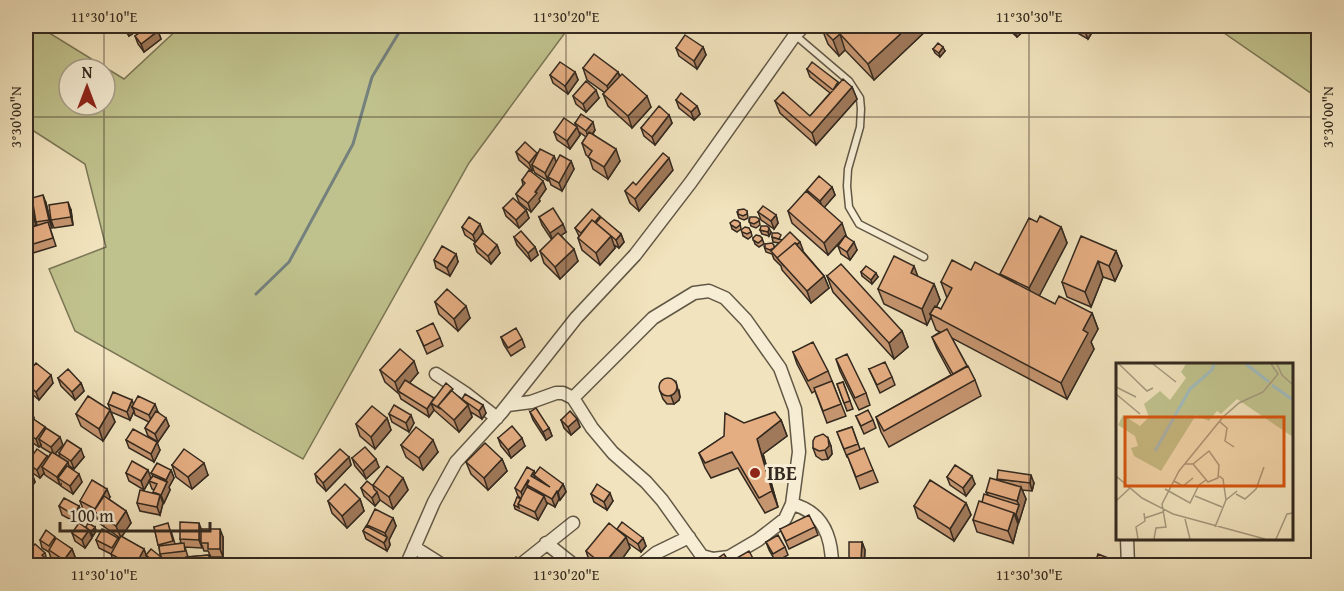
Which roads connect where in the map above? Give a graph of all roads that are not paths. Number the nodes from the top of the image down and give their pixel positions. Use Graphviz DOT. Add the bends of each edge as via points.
graph roads {
  1 [pos="804,26"];
  2 [pos="795,35"];
  3 [pos="924,257"];
  4 [pos="436,374"];
  5 [pos="573,398"];
  6 [pos="508,405"];
  7 [pos="497,418"];
  8 [pos="792,504"];
  9 [pos="573,523"];
  10 [pos="689,537"];
  11 [pos="1127,540"];
  12 [pos="546,543"];
  13 [pos="414,547"];
  14 [pos="406,566"];
  15 [pos="444,566"];
  16 [pos="519,566"];
  17 [pos="575,566"];
  18 [pos="640,566"];
  19 [pos="832,566"];
  20 [pos="1128,566"];
  1 -- 2 [label="street"];
  2 -- 3 [label="lane" via="849,81 860,98 860,127 848,169 849,207 860,224"];
  2 -- 6 [label="street" via="642,246 576,318"];
  4 -- 7 [label="street"];
  5 -- 6 [label="street" via="556,393"];
  5 -- 8 [label="street" via="653,318 693,293 709,291 725,298 780,368 795,409 799,452"];
  5 -- 10 [label="street" via="592,428 646,482"];
  6 -- 7 [label="street"];
  7 -- 13 [label="street" via="456,462"];
  8 -- 10 [label="street" via="785,519 729,557 702,556"];
  8 -- 19 [label="street" via="816,517 826,530"];
  9 -- 12 [label="street"];
  10 -- 18 [label="street"];
  11 -- 20 [label="street"];
  12 -- 16 [label="street"];
  12 -- 17 [label="street"];
  13 -- 14 [label="street"];
  13 -- 15 [label="street"];
}
